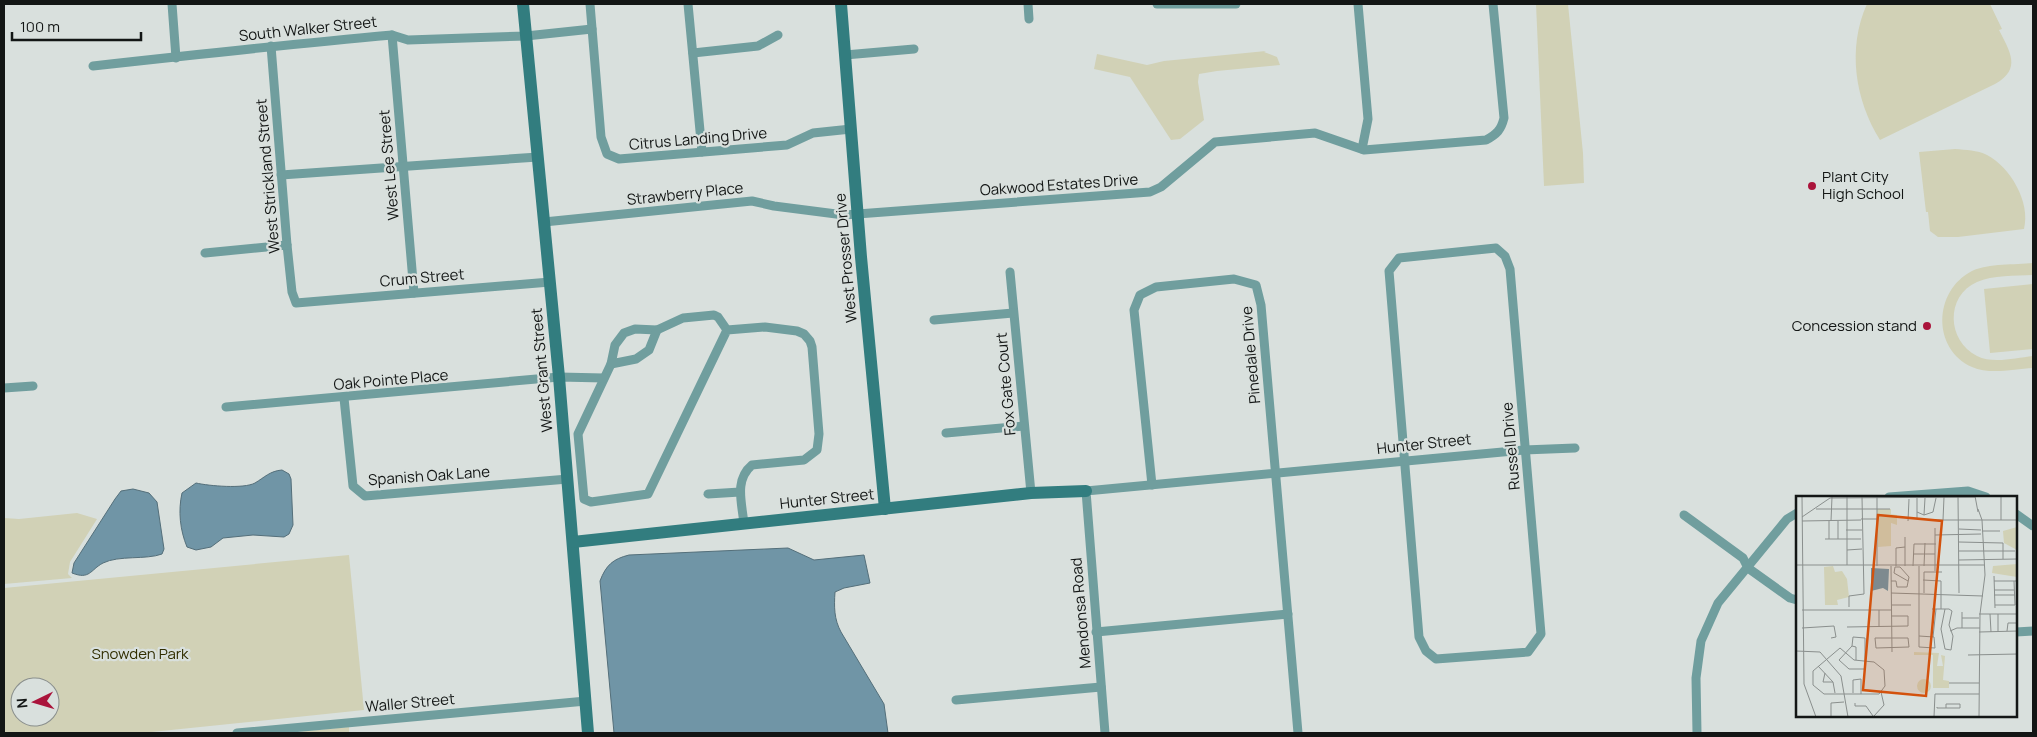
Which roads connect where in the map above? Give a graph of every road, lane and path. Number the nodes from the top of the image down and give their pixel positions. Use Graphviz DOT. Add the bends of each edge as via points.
graph roads {
  1 [pos="172,4"];
  2 [pos="523,4"];
  3 [pos="590,4"];
  4 [pos="688,4"];
  5 [pos="841,4"];
  6 [pos="1028,4"];
  7 [pos="1157,4"];
  8 [pos="1236,4"];
  9 [pos="1358,4"];
  10 [pos="1493,4"];
  11 [pos="1029,19"];
  12 [pos="592,29"];
  13 [pos="392,35"];
  14 [pos="778,35"];
  15 [pos="526,36"];
  16 [pos="271,46"];
  17 [pos="914,49"];
  18 [pos="693,53"];
  19 [pos="846,55"];
  20 [pos="176,58"];
  21 [pos="93,66"];
  22 [pos="851,129"];
  23 [pos="1362,150"];
  24 [pos="702,152"];
  25 [pos="538,157"];
  26 [pos="403,168"];
  27 [pos="281,175"];
  28 [pos="858,214"];
  29 [pos="544,222"];
  30 [pos="287,245"];
  31 [pos="205,253"];
  32 [pos="1010,272"];
  33 [pos="550,282"];
  34 [pos="414,293"];
  35 [pos="296,303"];
  36 [pos="1013,313"];
  37 [pos="934,320"];
  38 [pos="657,330"];
  39 [pos="728,330"];
  40 [pos="611,364"];
  41 [pos="559,377"];
  42 [pos="604,378"];
  43 [pos="33,386"];
  44 [pos="4,388"];
  45 [pos="344,398"];
  46 [pos="226,407"];
  47 [pos="1024,426"];
  48 [pos="946,433"];
  49 [pos="1575,448"];
  50 [pos="1524,450"];
  51 [pos="1403,462"];
  52 [pos="1276,474"];
  53 [pos="568,479"];
  54 [pos="1152,485"];
  55 [pos="1086,491"];
  56 [pos="740,492"];
  57 [pos="1031,493"];
  58 [pos="708,494"];
  59 [pos="1902,496"];
  60 [pos="1983,496"];
  61 [pos="885,509"];
  62 [pos="1796,514"];
  63 [pos="1684,515"];
  64 [pos="2017,515"];
  65 [pos="744,524"];
  66 [pos="2033,526"];
  67 [pos="573,542"];
  68 [pos="1748,568"];
  69 [pos="1796,600"];
  70 [pos="1288,614"];
  71 [pos="2033,631"];
  72 [pos="1096,632"];
  73 [pos="2017,632"];
  74 [pos="1101,687"];
  75 [pos="586,700"];
  76 [pos="956,700"];
  77 [pos="237,733"];
  78 [pos="588,733"];
  79 [pos="1105,733"];
  80 [pos="1298,733"];
  81 [pos="1697,733"];
  1 -- 20 [label="street"];
  2 -- 15 [label="street, West Grant Street"];
  3 -- 12 [label="street, Citrus Landing Drive"];
  4 -- 18 [label="street"];
  5 -- 19 [label="street, West Prosser Drive"];
  6 -- 11 [label="street"];
  7 -- 8 [label="street"];
  9 -- 23 [label="street" via="1368,119"];
  10 -- 23 [label="street, Oakwood Estates Drive" via="1504,118 1498,134 1486,140"];
  12 -- 15 [label="street, South Walker Street"];
  12 -- 24 [label="street, Citrus Landing Drive" via="601,137 606,154 619,159"];
  13 -- 15 [label="street, South Walker Street" via="408,40"];
  13 -- 16 [label="street, South Walker Street"];
  13 -- 26 [label="street, West Lee Street"];
  14 -- 18 [label="street" via="758,46"];
  15 -- 25 [label="street, West Grant Street"];
  16 -- 20 [label="street, South Walker Street"];
  16 -- 27 [label="street, West Strickland Street"];
  17 -- 19 [label="street"];
  18 -- 24 [label="street"];
  19 -- 22 [label="street, West Prosser Drive"];
  20 -- 21 [label="street, South Walker Street"];
  22 -- 24 [label="street, Citrus Landing Drive" via="813,133 788,145"];
  22 -- 28 [label="street, West Prosser Drive"];
  23 -- 28 [label="street, Oakwood Estates Drive" via="1315,133 1215,142 1161,187 1150,192"];
  25 -- 26 [label="street"];
  25 -- 29 [label="street, West Grant Street"];
  26 -- 27 [label="street"];
  26 -- 34 [label="street, West Lee Street"];
  27 -- 30 [label="street, West Strickland Street"];
  28 -- 29 [label="street, Strawberry Place" via="832,214 752,201"];
  28 -- 61 [label="street, West Prosser Drive"];
  29 -- 33 [label="street, West Grant Street"];
  30 -- 31 [label="street"];
  30 -- 35 [label="street, West Strickland Street"];
  32 -- 36 [label="street, Fox Gate Court"];
  33 -- 34 [label="street, Crum Street"];
  33 -- 41 [label="street, West Grant Street"];
  34 -- 35 [label="street, Crum Street"];
  36 -- 37 [label="street"];
  36 -- 47 [label="street, Fox Gate Court"];
  38 -- 39 [label="street" via="683,318 714,315"];
  38 -- 40 [label="street" via="649,350 636,359"];
  38 -- 40 [label="street" via="634,329 624,333 615,345"];
  39 -- 42 [label="street" via="646,496 591,502 583,497 577,439"];
  39 -- 56 [label="street" via="765,327 804,334 812,347 819,434 817,450 804,460 752,466 742,477"];
  40 -- 42 [label="street"];
  41 -- 42 [label="street, Oak Pointe Place"];
  41 -- 45 [label="street, Oak Pointe Place"];
  41 -- 53 [label="street, West Grant Street"];
  43 -- 44 [label="street"];
  45 -- 46 [label="street, Oak Pointe Place"];
  45 -- 53 [label="street, Spanish Oak Lane" via="353,486 365,496"];
  47 -- 48 [label="street"];
  47 -- 57 [label="street, Fox Gate Court"];
  49 -- 50 [label="street, Hunter Street"];
  50 -- 51 [label="street, Hunter Street"];
  50 -- 51 [label="street, Russell Drive" via="1541,634 1528,652 1436,659 1426,651 1419,637"];
  50 -- 51 [label="street, Russell Drive" via="1510,269 1506,256 1496,248 1399,258 1388,271"];
  51 -- 52 [label="street, Hunter Street"];
  52 -- 54 [label="street, Hunter Street"];
  52 -- 54 [label="street, Pinedale Drive" via="1261,305 1256,285 1234,279 1156,287 1140,295 1134,310"];
  52 -- 70 [label="street, Pinedale Drive"];
  53 -- 67 [label="street, West Grant Street"];
  54 -- 55 [label="street, Hunter Street"];
  55 -- 57 [label="street, Hunter Street"];
  55 -- 72 [label="street, Mendonsa Road"];
  56 -- 58 [label="street"];
  56 -- 65 [label="street"];
  57 -- 61 [label="street, Hunter Street"];
  59 -- 60 [label="street" via="1968,491"];
  61 -- 65 [label="street, Hunter Street"];
  62 -- 68 [label="street" via="1787,519"];
  63 -- 68 [label="street" via="1743,558"];
  64 -- 66 [label="street"];
  65 -- 67 [label="street, Hunter Street"];
  67 -- 75 [label="street, West Grant Street"];
  68 -- 69 [label="street"];
  68 -- 81 [label="street" via="1718,604 1701,641 1696,678"];
  70 -- 72 [label="street"];
  70 -- 80 [label="street, Pinedale Drive"];
  71 -- 73 [label="street"];
  72 -- 74 [label="street, Mendonsa Road"];
  74 -- 76 [label="street"];
  74 -- 79 [label="street, Mendonsa Road"];
  75 -- 77 [label="street, Waller Street"];
  75 -- 78 [label="street, West Grant Street"];
}
